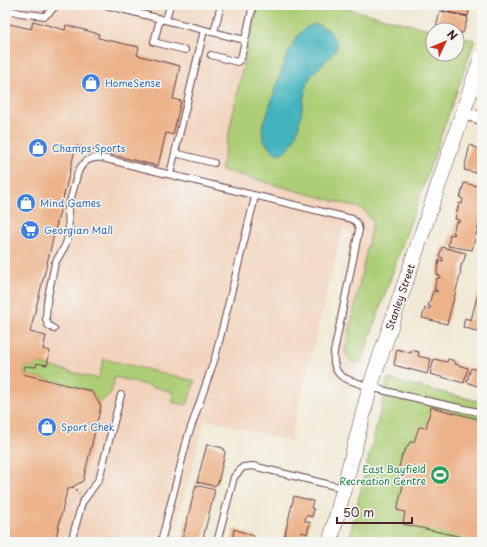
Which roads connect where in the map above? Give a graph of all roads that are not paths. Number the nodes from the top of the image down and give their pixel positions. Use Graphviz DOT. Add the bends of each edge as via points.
graph roads {
  1 [pos="57,5"];
  2 [pos="106,5"];
  3 [pos="170,5"];
  4 [pos="221,5"];
  5 [pos="249,5"];
  6 [pos="5,9"];
  7 [pos="163,19"];
  8 [pos="204,30"];
  9 [pos="214,32"];
  10 [pos="245,40"];
  11 [pos="185,50"];
  12 [pos="211,55"];
  13 [pos="482,56"];
  14 [pos="462,113"];
  15 [pos="482,118"];
  16 [pos="175,153"];
  17 [pos="214,163"];
  18 [pos="170,174"];
  19 [pos="255,197"];
  20 [pos="54,330"];
  21 [pos="370,386"];
  22 [pos="121,395"];
  23 [pos="482,413"];
  24 [pos="343,488"];
  25 [pos="71,542"];
  26 [pos="161,542"];
  27 [pos="217,542"];
  28 [pos="330,542"];
  1 -- 6 [label="lane" via="45,16"];
  2 -- 7 [label="lane"];
  3 -- 7 [label="lane"];
  4 -- 9 [label="lane"];
  5 -- 10 [label="lane" via="252,10"];
  7 -- 8 [label="lane"];
  7 -- 11 [label="lane" via="154,42"];
  8 -- 9 [label="lane"];
  8 -- 16 [label="lane"];
  9 -- 10 [label="lane"];
  10 -- 12 [label="lane" via="241,59 237,62"];
  13 -- 14 [label="street, Stanley Street"];
  14 -- 15 [label="street"];
  14 -- 21 [label="street, Stanley Street"];
  16 -- 17 [label="lane"];
  16 -- 18 [label="lane"];
  18 -- 19 [label="lane"];
  18 -- 20 [label="lane" via="102,158 89,159 80,167 68,209 69,234 55,263 47,301 46,319"];
  19 -- 21 [label="lane" via="346,216 357,223 359,237 334,364 346,379"];
  19 -- 26 [label="lane" via="215,358 188,436"];
  21 -- 23 [label="lane"];
  21 -- 24 [label="street, Stanley Street"];
  22 -- 25 [label="lane" via="100,478 79,510"];
  24 -- 27 [label="lane" via="253,466 243,467 234,477"];
  24 -- 28 [label="street, Stanley Street"];
}
